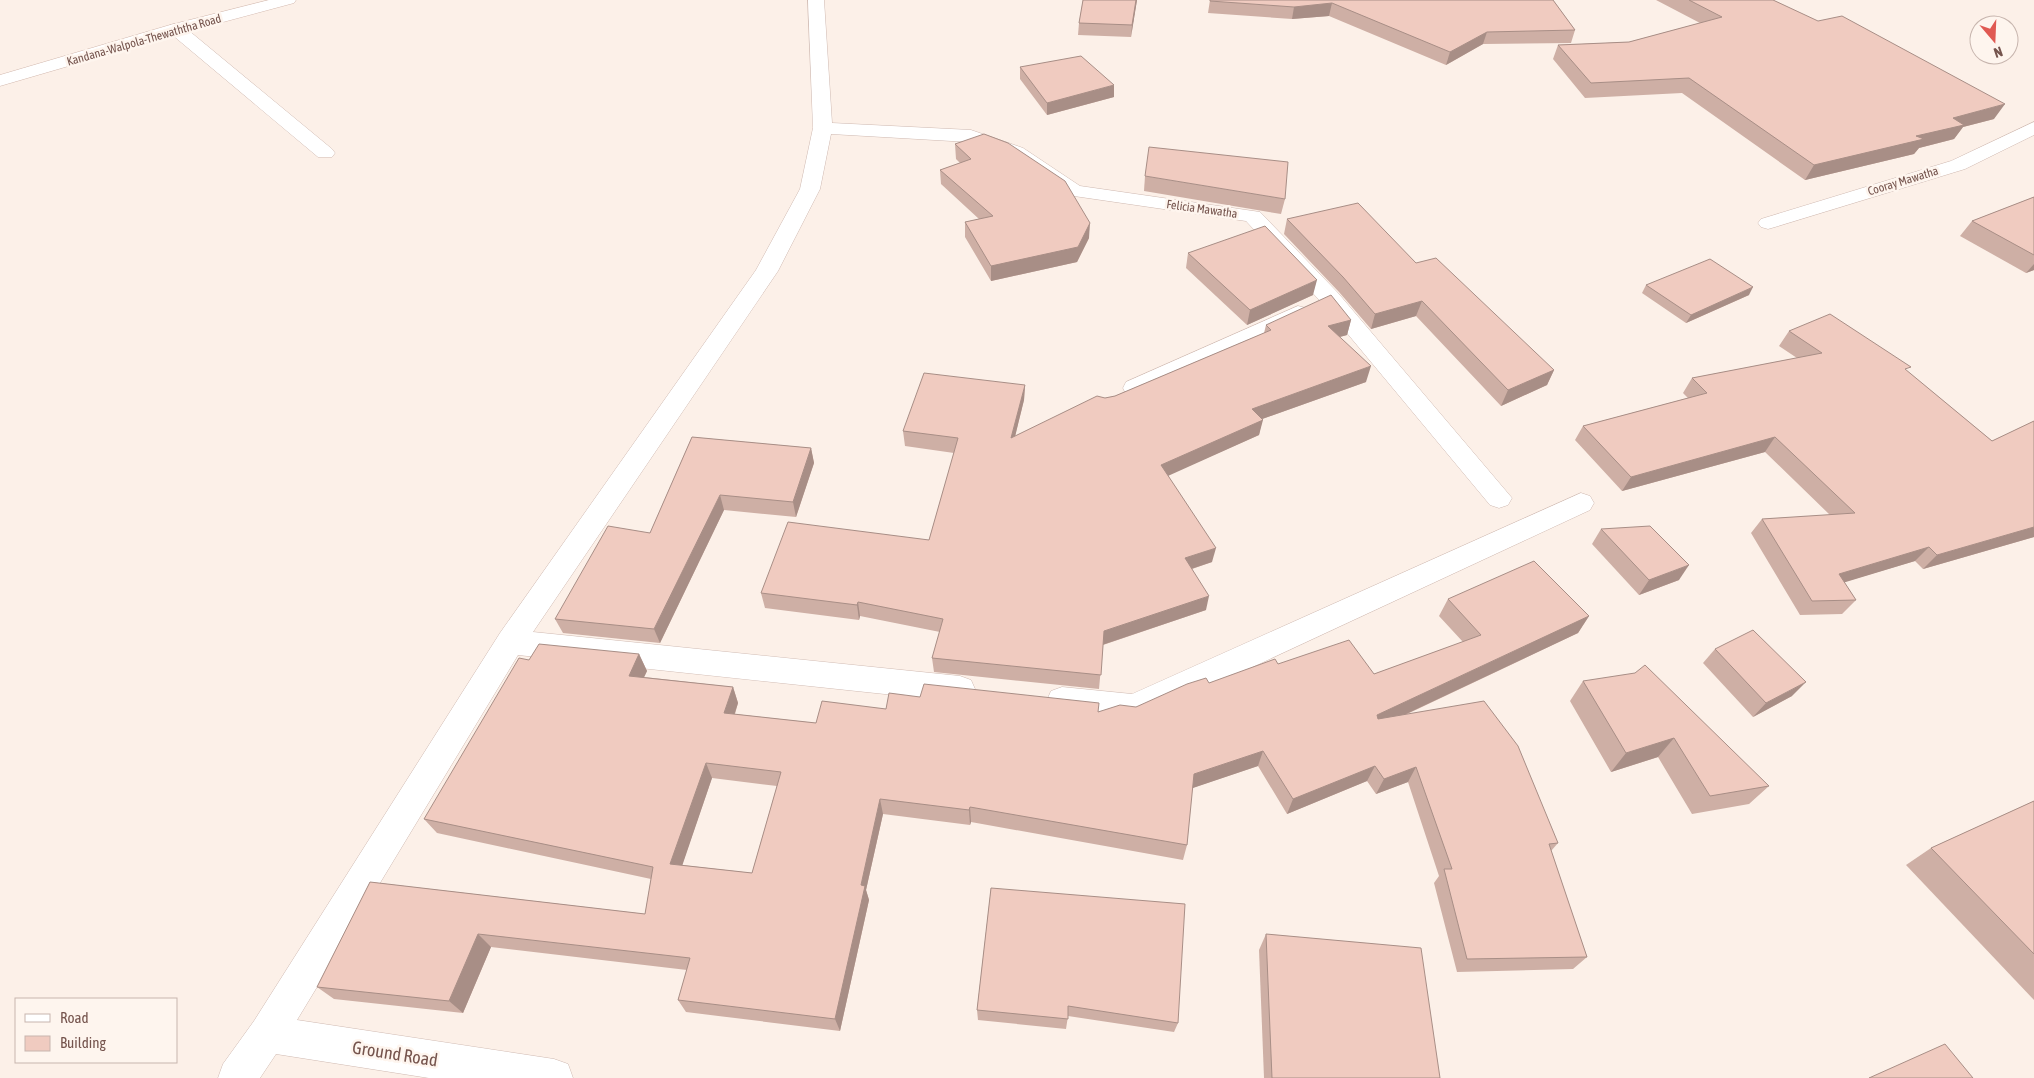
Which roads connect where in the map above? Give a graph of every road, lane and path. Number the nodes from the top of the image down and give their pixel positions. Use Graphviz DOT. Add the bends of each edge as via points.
graph roads {
  1 [pos="288,0"];
  2 [pos="816,0"];
  3 [pos="176,29"];
  4 [pos="0,81"];
  5 [pos="823,128"];
  6 [pos="2034,128"];
  7 [pos="325,153"];
  8 [pos="1768,223"];
  9 [pos="1330,298"];
  10 [pos="1113,398"];
  11 [pos="1499,498"];
  12 [pos="1581,503"];
  13 [pos="510,642"];
  14 [pos="986,692"];
  15 [pos="1035,697"];
  16 [pos="267,1034"];
  17 [pos="237,1078"];
  18 [pos="554,1078"];
  1 -- 3 [label="street, Kandana-Walpola-Thewaththa Road"];
  2 -- 5 [label="street"];
  3 -- 4 [label="street, Kandana-Walpola-Thewaththa Road"];
  3 -- 7 [label="street"];
  5 -- 9 [label="street, Felicia Mawatha" via="971,136 1016,152 1074,191 1253,216"];
  5 -- 13 [label="street" via="810,189 767,271"];
  6 -- 8 [label="street, Cooray Mawatha" via="1958,165"];
  9 -- 10 [label="street"];
  9 -- 11 [label="street, Felicia Mawatha"];
  12 -- 15 [label="street" via="1134,708"];
  13 -- 14 [label="street"];
  13 -- 16 [label="street"];
  16 -- 17 [label="street"];
  16 -- 18 [label="street, Ground Road"];
}
